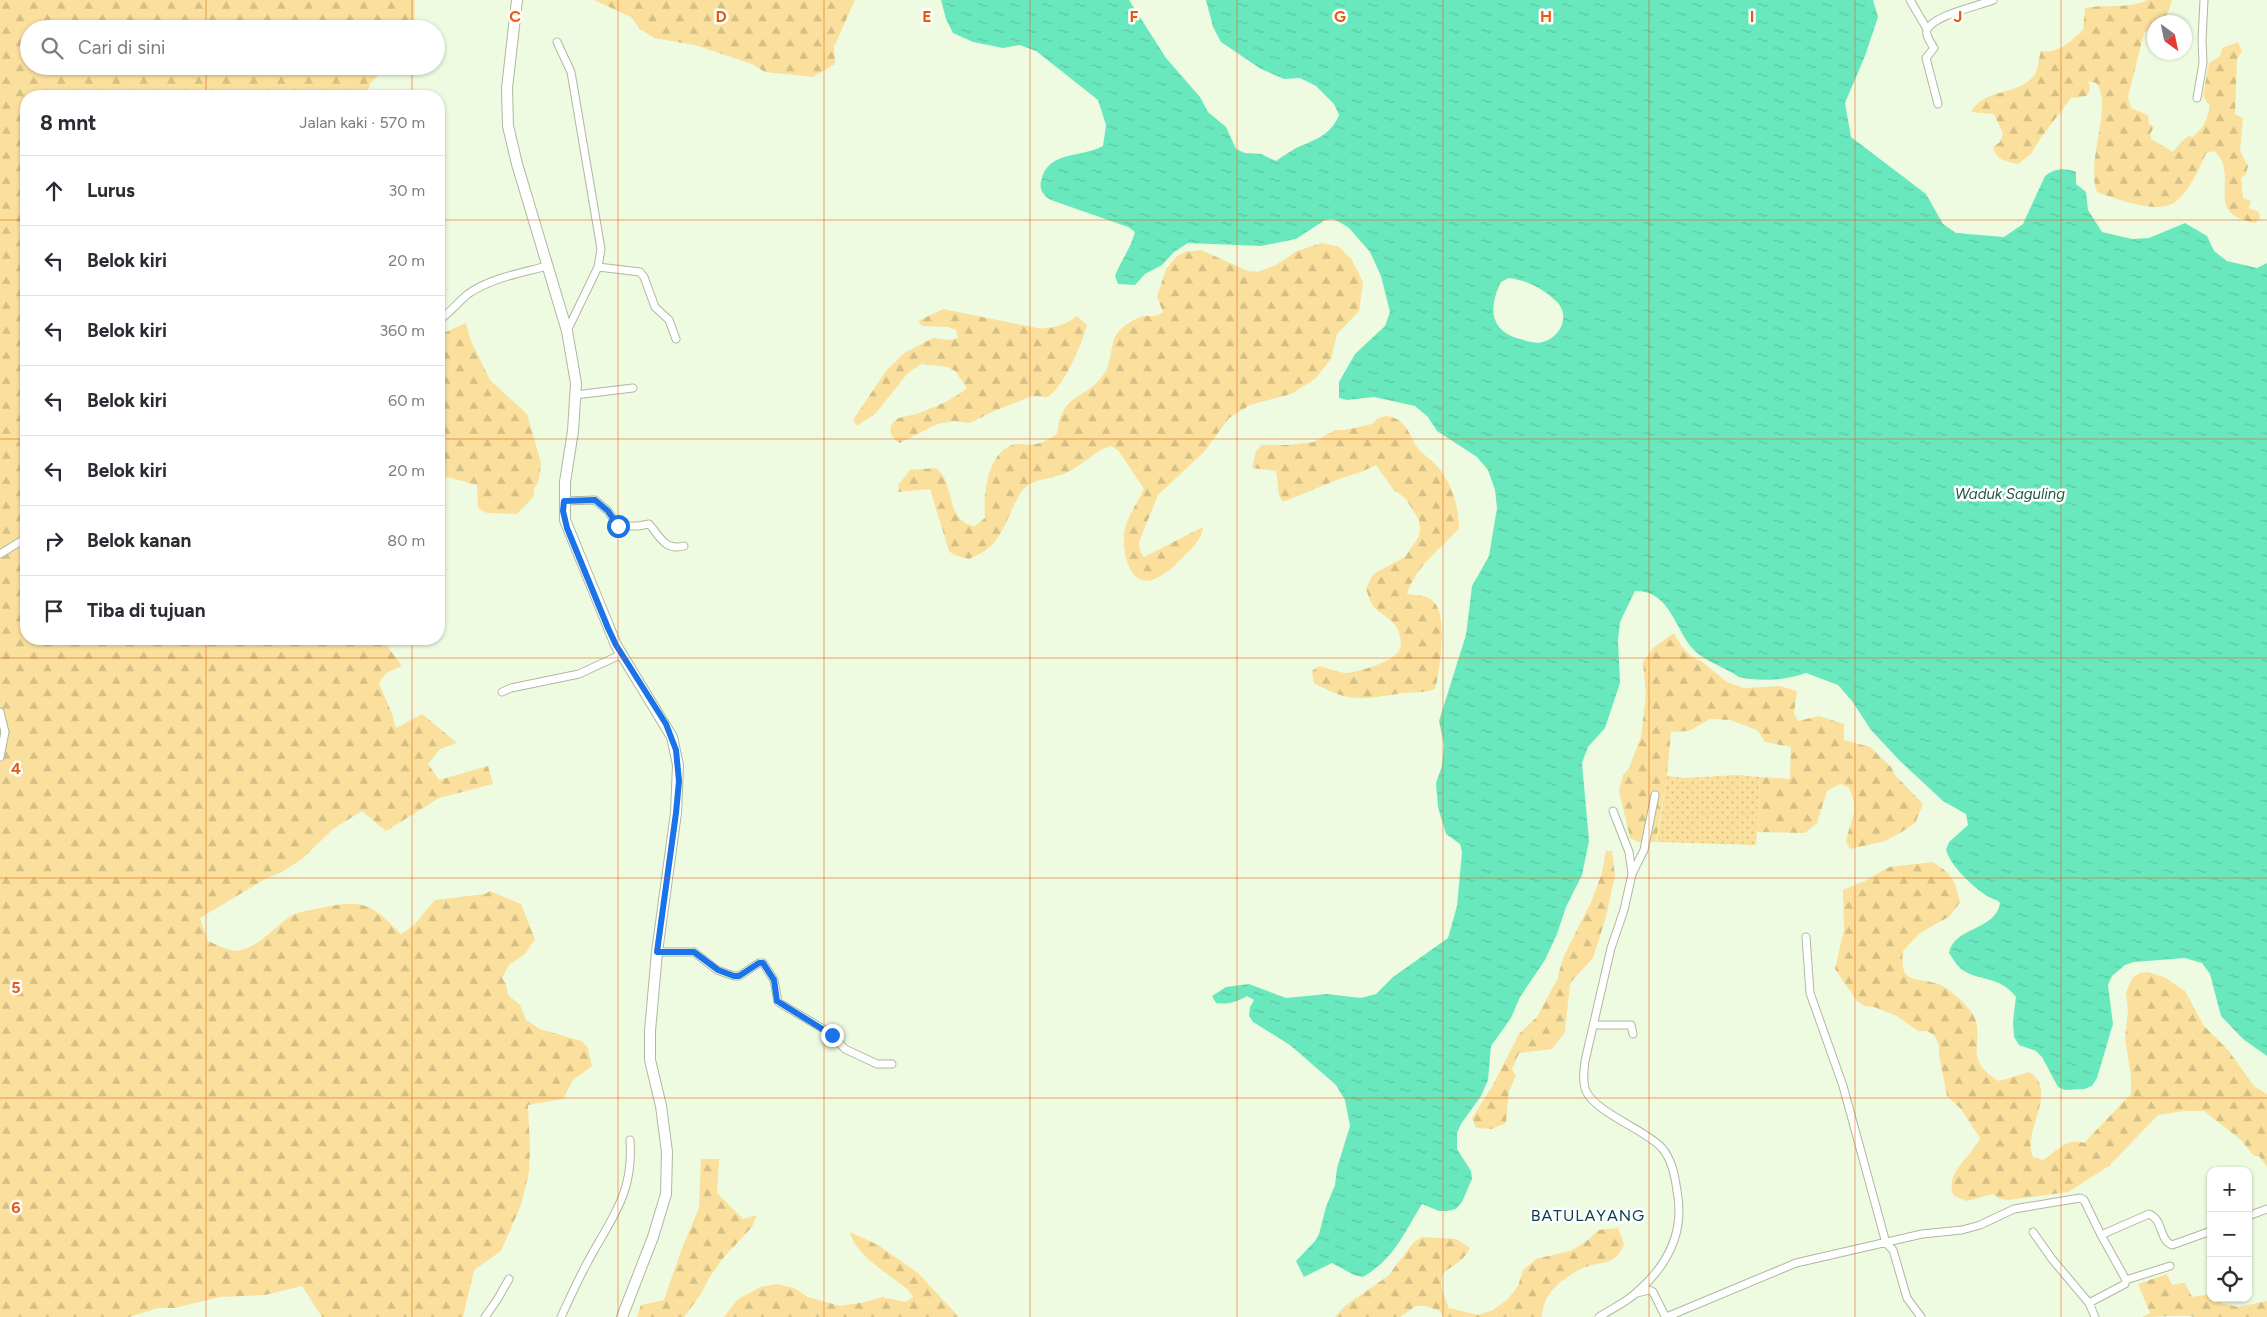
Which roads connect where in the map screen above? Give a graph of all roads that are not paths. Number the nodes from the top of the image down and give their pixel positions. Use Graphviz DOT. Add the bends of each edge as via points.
graph roads {
  1 [pos="517,0"];
  2 [pos="1910,0"];
  3 [pos="1993,0"];
  4 [pos="2204,0"];
  5 [pos="1927,29"];
  6 [pos="557,42"];
  7 [pos="2197,98"];
  8 [pos="1938,104"];
  9 [pos="547,266"];
  10 [pos="598,266"];
  11 [pos="445,315"];
  12 [pos="566,331"];
  13 [pos="676,340"];
  14 [pos="633,388"];
  15 [pos="575,395"];
  16 [pos="564,501"];
  17 [pos="20,542"];
  18 [pos="684,546"];
  19 [pos="0,554"];
  20 [pos="622,654"];
  21 [pos="502,692"];
  22 [pos="0,712"];
  23 [pos="0,757"];
  24 [pos="1656,795"];
  25 [pos="1614,811"];
  26 [pos="1632,874"];
  27 [pos="1806,937"];
  28 [pos="657,952"];
  29 [pos="1593,1025"];
  30 [pos="1634,1034"];
  31 [pos="892,1064"];
  32 [pos="630,1140"];
  33 [pos="2267,1209"];
  34 [pos="2252,1215"];
  35 [pos="2033,1232"];
  36 [pos="2207,1232"];
  37 [pos="2102,1235"];
  38 [pos="1886,1243"];
  39 [pos="2170,1266"];
  40 [pos="509,1279"];
  41 [pos="2126,1280"];
  42 [pos="1637,1293"];
  43 [pos="2089,1303"];
  44 [pos="485,1317"];
  45 [pos="561,1317"];
  46 [pos="622,1317"];
  47 [pos="1599,1317"];
  48 [pos="1921,1317"];
  49 [pos="2095,1317"];
  1 -- 9 [label="main road" via="507,88 508,126"];
  2 -- 5 [label="street"];
  3 -- 5 [label="street" via="1950,14"];
  4 -- 7 [label="street" via="2203,63"];
  5 -- 8 [label="street" via="1934,48 1926,58"];
  6 -- 10 [label="street" via="574,85 601,249"];
  9 -- 11 [label="street" via="484,286"];
  9 -- 12 [label="main road"];
  10 -- 12 [label="street"];
  10 -- 13 [label="street" via="640,272 655,307 668,320"];
  12 -- 15 [label="main road" via="573,357"];
  14 -- 15 [label="street"];
  15 -- 16 [label="main road"];
  16 -- 18 [label="street" via="595,500 618,526 648,524 668,546"];
  16 -- 20 [label="main road" via="567,528"];
  17 -- 19 [label="street"];
  20 -- 21 [label="street" via="579,674"];
  20 -- 28 [label="main road" via="666,724 678,766 674,832"];
  22 -- 23 [label="street" via="5,732"];
  24 -- 26 [label="street" via="1644,850"];
  25 -- 26 [label="street" via="1629,852"];
  26 -- 29 [label="street"];
  27 -- 38 [label="street" via="1810,993 1843,1086"];
  28 -- 31 [label="street" via="694,952 718,970 734,976 763,963 774,980 778,1002 830,1033 846,1049 877,1064"];
  28 -- 46 [label="main road" via="650,1060 667,1152 666,1194"];
  29 -- 30 [label="street" via="1631,1025"];
  29 -- 42 [label="street" via="1584,1078 1587,1093 1611,1114 1662,1148 1670,1161 1680,1203 1676,1239 1660,1267"];
  32 -- 45 [label="street" via="629,1173 620,1207"];
  33 -- 34 [label="street"];
  35 -- 43 [label="street"];
  36 -- 37 [label="street" via="2172,1245 2165,1239 2156,1218 2149,1214"];
  37 -- 38 [label="street" via="2080,1198 2014,1209 1980,1226"];
  37 -- 41 [label="street"];
  38 -- 42 [label="street" via="1796,1263 1669,1316 1662,1312 1653,1292"];
  38 -- 48 [label="street" via="1896,1256 1907,1298"];
  39 -- 41 [label="street"];
  40 -- 44 [label="street"];
  41 -- 43 [label="street" via="2123,1287"];
  42 -- 47 [label="street"];
  43 -- 49 [label="street"];
}
